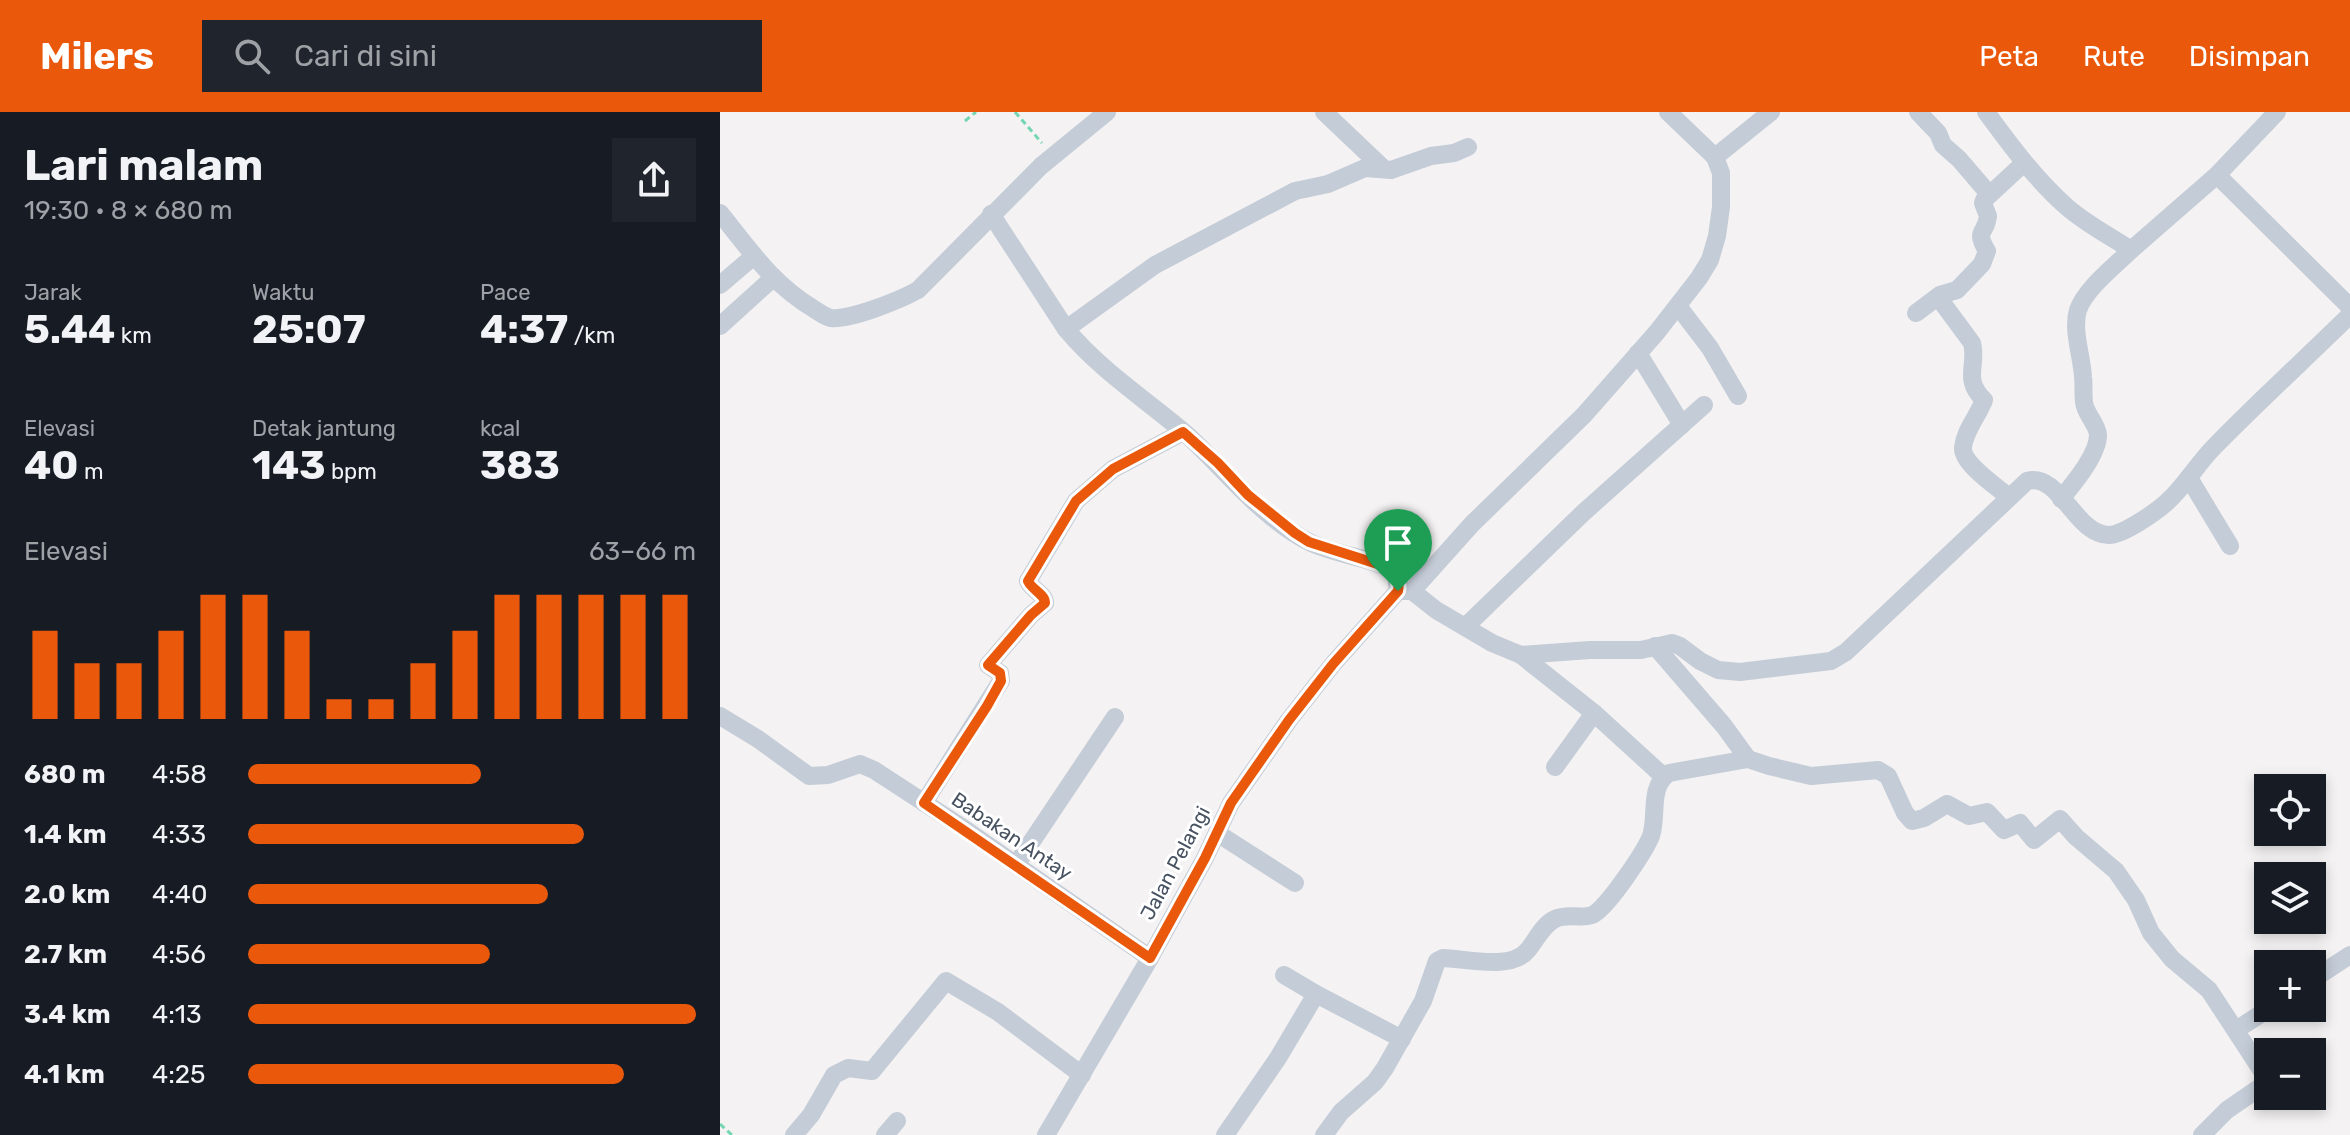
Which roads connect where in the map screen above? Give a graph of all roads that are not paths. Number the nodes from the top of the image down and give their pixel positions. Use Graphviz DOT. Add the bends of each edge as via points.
graph roads {
  1 [pos="1324,112"];
  2 [pos="1668,112"];
  3 [pos="1771,112"];
  4 [pos="1918,112"];
  5 [pos="1986,112"];
  6 [pos="2277,112"];
  7 [pos="1097,115"];
  8 [pos="1468,147"];
  9 [pos="1715,157"];
  10 [pos="2024,163"];
  11 [pos="1384,169"];
  12 [pos="2217,175"];
  13 [pos="1989,194"];
  14 [pos="720,213"];
  15 [pos="991,214"];
  16 [pos="2131,250"];
  17 [pos="754,256"];
  18 [pos="773,278"];
  19 [pos="720,285"];
  20 [pos="1938,297"];
  21 [pos="1678,306"];
  22 [pos="2350,307"];
  23 [pos="1916,313"];
  24 [pos="2350,315"];
  25 [pos="720,326"];
  26 [pos="1066,329"];
  27 [pos="1638,353"];
  28 [pos="1738,396"];
  29 [pos="1704,405"];
  30 [pos="1682,425"];
  31 [pos="1183,432"];
  32 [pos="2189,478"];
  33 [pos="2009,497"];
  34 [pos="2061,499"];
  35 [pos="2230,546"];
  36 [pos="1405,591"];
  37 [pos="1465,627"];
  38 [pos="1655,646"];
  39 [pos="1521,655"];
  40 [pos="1594,713"];
  41 [pos="720,716"];
  42 [pos="1115,717"];
  43 [pos="1748,759"];
  44 [pos="1555,767"];
  45 [pos="1663,776"];
  46 [pos="924,803"];
  47 [pos="1217,833"];
  48 [pos="1016,865"];
  49 [pos="1295,883"];
  50 [pos="2350,955"];
  51 [pos="1150,958"];
  52 [pos="2326,971"];
  53 [pos="1284,975"];
  54 [pos="1316,994"];
  55 [pos="2254,1018"];
  56 [pos="2236,1030"];
  57 [pos="1402,1039"];
  58 [pos="1082,1075"];
  59 [pos="794,1135"];
  60 [pos="1046,1135"];
  61 [pos="1225,1135"];
  62 [pos="1324,1135"];
  63 [pos="2202,1135"];
  1 -- 11 [label="street"];
  2 -- 9 [label="street"];
  3 -- 9 [label="street"];
  4 -- 13 [label="street"];
  5 -- 10 [label="street"];
  6 -- 12 [label="street"];
  7 -- 15 [label="street"];
  8 -- 11 [label="street"];
  9 -- 21 [label="street, Jalan Pelangi" via="1721,173 1717,236 1710,260"];
  10 -- 13 [label="street"];
  10 -- 16 [label="street" via="2067,207"];
  11 -- 26 [label="street" via="1365,168 1295,191 1155,265"];
  12 -- 16 [label="street"];
  12 -- 22 [label="street"];
  13 -- 20 [label="street" via="1983,203 1988,222 1980,237 1986,256 1957,290"];
  14 -- 17 [label="street"];
  15 -- 18 [label="street" via="918,290 850,315 829,318"];
  15 -- 26 [label="street"];
  16 -- 34 [label="street" via="2079,309 2083,401 2098,432 2093,454"];
  17 -- 18 [label="street"];
  17 -- 19 [label="street"];
  18 -- 25 [label="street"];
  20 -- 23 [label="street"];
  20 -- 33 [label="street" via="1972,343 1971,379 1984,400 1962,451"];
  21 -- 27 [label="street, Jalan Pelangi"];
  21 -- 28 [label="street"];
  24 -- 32 [label="street" via="2211,449"];
  26 -- 31 [label="street" via="1108,372"];
  27 -- 30 [label="street"];
  27 -- 36 [label="street, Jalan Pelangi" via="1584,415"];
  29 -- 30 [label="street"];
  30 -- 37 [label="street"];
  31 -- 36 [label="street" via="1276,520 1309,542 1390,568"];
  31 -- 46 [label="street" via="1113,469 1076,501 1028,581 1045,603 988,665 1000,673 1001,681"];
  32 -- 34 [label="street" via="2165,504 2118,534 2090,529"];
  32 -- 35 [label="street"];
  33 -- 34 [label="street" via="2033,479 2049,484"];
  33 -- 38 [label="street" via="1864,637 1831,661 1729,671 1707,665 1676,644"];
  36 -- 37 [label="street"];
  36 -- 47 [label="street, Jalan Pelangi" via="1333,664 1289,720 1231,803"];
  37 -- 39 [label="street"];
  38 -- 39 [label="street"];
  38 -- 43 [label="street"];
  39 -- 40 [label="street"];
  40 -- 44 [label="street"];
  40 -- 45 [label="street"];
  41 -- 46 [label="street, Babakan Antay" via="809,776 866,766"];
  42 -- 48 [label="street"];
  43 -- 45 [label="street"];
  43 -- 56 [label="street" via="1811,776 1882,771 1912,821 1947,804 1969,816 1987,812 2004,830 2020,823 2034,840 2060,819 2116,871 2160,945 2209,990"];
  45 -- 57 [label="street" via="1649,841 1601,909 1553,920 1514,961 1437,961"];
  46 -- 48 [label="street, Babakan Antay"];
  47 -- 49 [label="street"];
  47 -- 51 [label="street, Jalan Pelangi"];
  48 -- 51 [label="street, Babakan Antay"];
  50 -- 52 [label="street"];
  51 -- 58 [label="street, Jalan Pelangi"];
  53 -- 54 [label="street"];
  54 -- 57 [label="street"];
  54 -- 61 [label="street"];
  55 -- 56 [label="street"];
  56 -- 63 [label="street" via="2257,1061 2264,1083"];
  57 -- 62 [label="street" via="1375,1082"];
  58 -- 59 [label="street" via="998,1012 946,981 872,1071 848,1068 834,1075"];
  58 -- 60 [label="street, Jalan Pelangi"];
}
